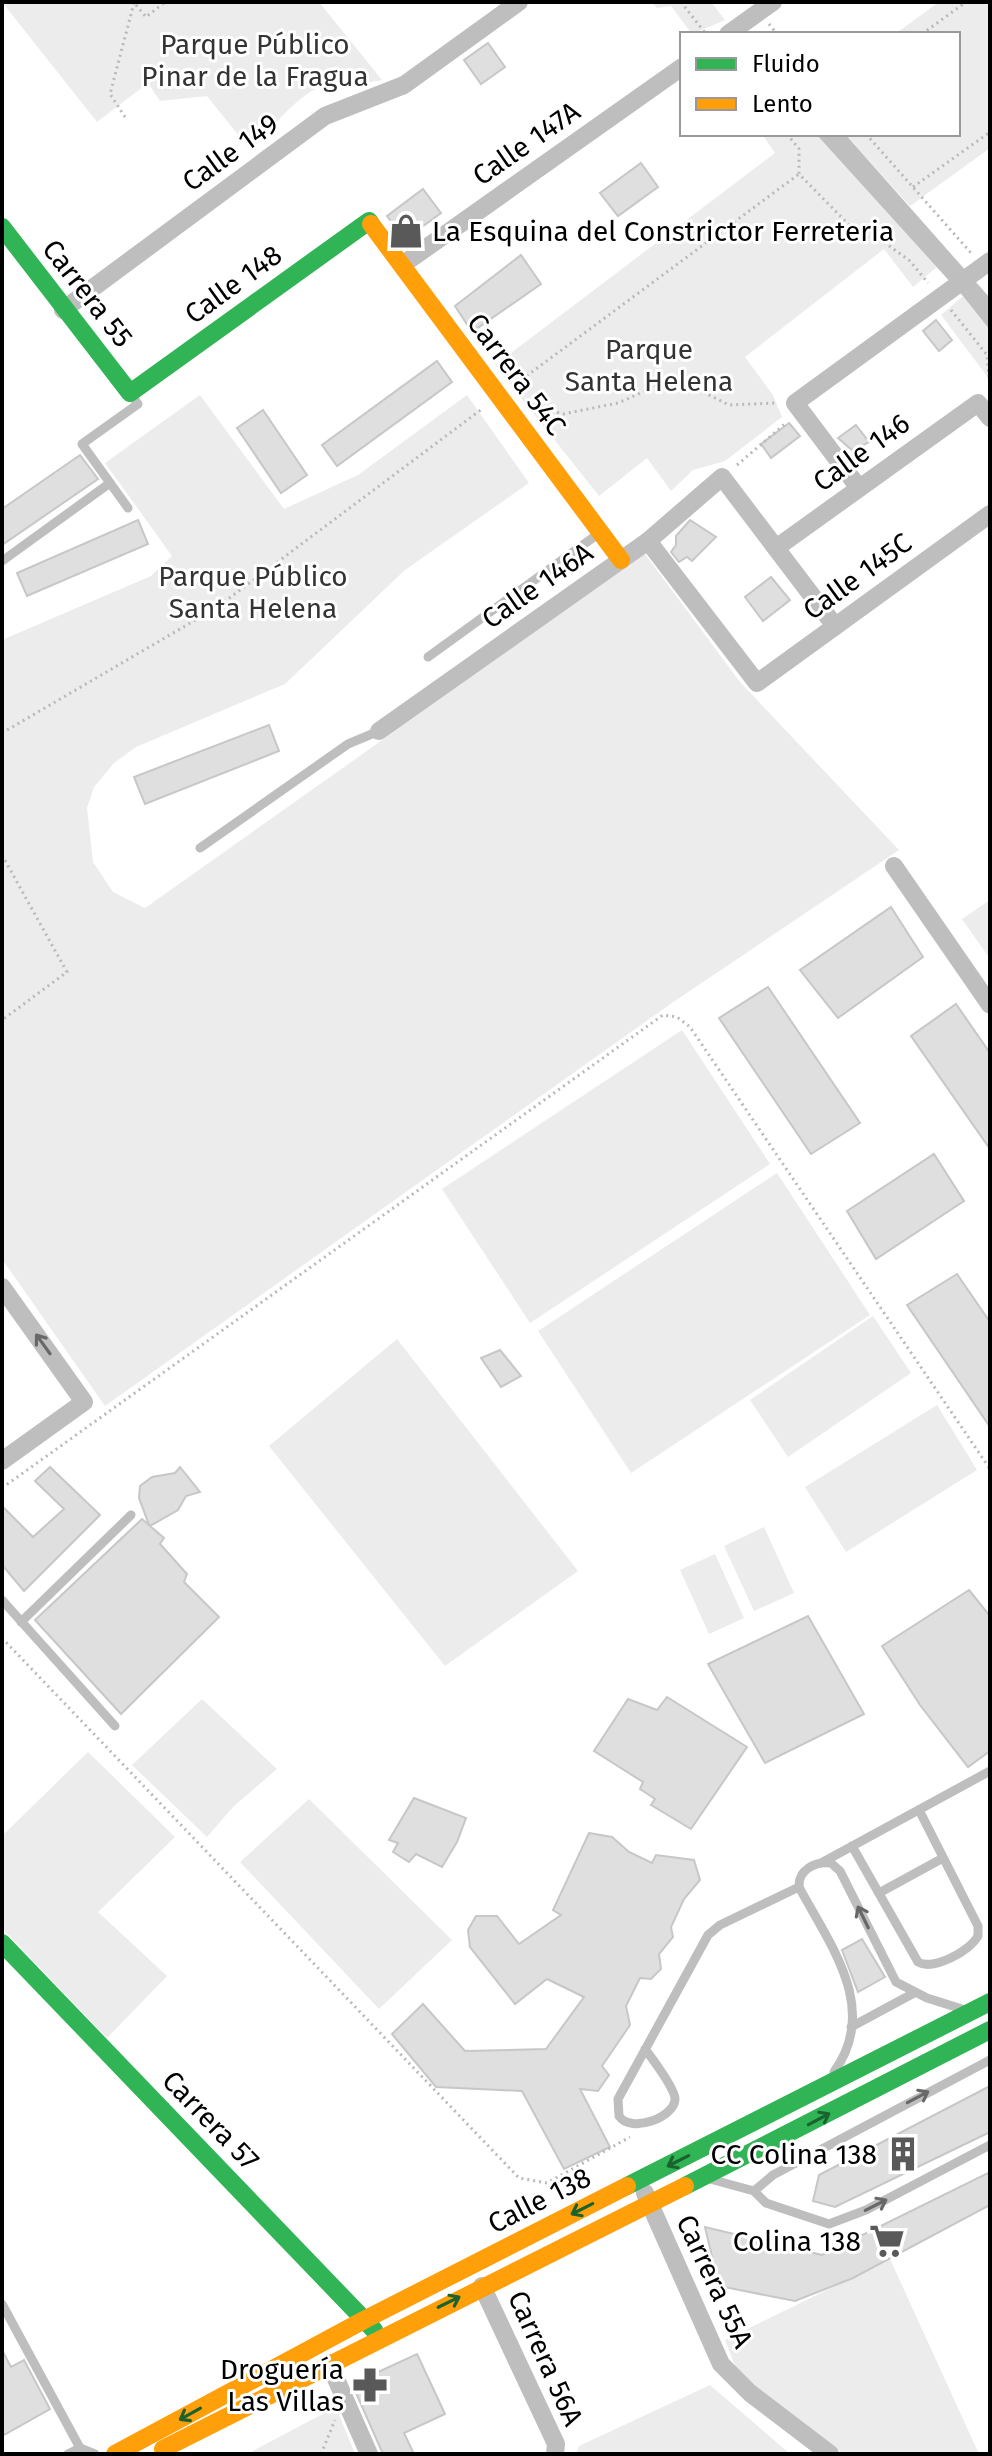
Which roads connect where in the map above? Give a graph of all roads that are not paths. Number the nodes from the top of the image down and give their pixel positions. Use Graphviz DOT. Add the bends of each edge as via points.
graph roads {
  1 [pos="519,2"];
  2 [pos="773,2"];
  3 [pos="494,9"];
  4 [pos="731,32"];
  5 [pos="680,68"];
  6 [pos="369,221"];
  7 [pos="2,227"];
  8 [pos="402,265"];
  9 [pos="984,265"];
  10 [pos="63,310"];
  11 [pos="130,393"];
  12 [pos="984,410"];
  13 [pos="110,483"];
  14 [pos="859,488"];
  15 [pos="128,508"];
  16 [pos="990,514"];
  17 [pos="601,532"];
  18 [pos="648,541"];
  19 [pos="776,548"];
  20 [pos="621,560"];
  21 [pos="2,561"];
  22 [pos="835,626"];
  23 [pos="428,657"];
  24 [pos="379,731"];
  25 [pos="200,848"];
  26 [pos="894,866"];
  27 [pos="990,1005"];
  28 [pos="2,1287"];
  29 [pos="2,1461"];
  30 [pos="131,1515"];
  31 [pos="2,1600"];
  32 [pos="21,1622"];
  33 [pos="115,1726"];
  34 [pos="990,1771"];
  35 [pos="919,1810"];
  36 [pos="852,1846"];
  37 [pos="943,1858"];
  38 [pos="823,1862"];
  39 [pos="799,1887"];
  40 [pos="879,1893"];
  41 [pos="2,1943"];
  42 [pos="914,1993"];
  43 [pos="982,2006"];
  44 [pos="851,2027"];
  45 [pos="990,2030"];
  46 [pos="645,2049"];
  47 [pos="990,2060"];
  48 [pos="823,2088"];
  49 [pos="990,2145"];
  50 [pos="704,2178"];
  51 [pos="640,2180"];
  52 [pos="754,2191"];
  53 [pos="649,2203"];
  54 [pos="482,2286"];
  55 [pos="2,2304"];
  56 [pos="364,2320"];
  57 [pos="379,2336"];
  58 [pos="329,2363"];
  59 [pos="80,2448"];
  60 [pos="68,2454"];
  61 [pos="95,2454"];
  62 [pos="115,2454"];
  63 [pos="153,2454"];
  64 [pos="369,2454"];
  65 [pos="555,2454"];
  66 [pos="830,2454"];
  1 -- 3 [label="street, Calle 149"];
  2 -- 4 [label="street"];
  3 -- 10 [label="street, Calle 149" via="404,85 325,116"];
  5 -- 8 [label="street, Calle 147A"];
  6 -- 8 [label="main road, Carrera 54C"];
  6 -- 11 [label="main road, Calle 148"];
  7 -- 10 [label="main road, Carrera 55"];
  8 -- 17 [label="main road, Carrera 54C"];
  9 -- 14 [label="street" via="798,407"];
  10 -- 11 [label="main road, Carrera 55"];
  11 -- 13 [label="lane" via="138,404 82,444"];
  12 -- 14 [label="street, Calle 146"];
  13 -- 15 [label="lane"];
  13 -- 21 [label="lane"];
  14 -- 19 [label="street, Calle 146"];
  16 -- 22 [label="street, Calle 145C"];
  17 -- 20 [label="main road, Carrera 54C"];
  17 -- 23 [label="lane"];
  18 -- 19 [label="street, Calle 146A" via="722,477"];
  18 -- 20 [label="street, Calle 146A"];
  18 -- 22 [label="street, Calle 145C" via="757,683"];
  19 -- 22 [label="street"];
  20 -- 24 [label="street, Calle 146A"];
  24 -- 25 [label="lane" via="338,750"];
  26 -- 27 [label="street"];
  29 -- 28 [label="street, one-way" via="84,1402"];
  30 -- 32 [label="lane"];
  31 -- 32 [label="lane"];
  32 -- 33 [label="lane"];
  34 -- 35 [label="lane"];
  35 -- 36 [label="lane"];
  35 -- 37 [label="lane"];
  36 -- 38 [label="lane"];
  36 -- 40 [label="lane"];
  37 -- 40 [label="lane"];
  37 -- 40 [label="lane" via="978,1926 972,1946 921,1965"];
  38 -- 39 [label="lane" via="803,1872"];
  42 -- 38 [label="lane, one-way" via="896,1982 840,1871"];
  39 -- 44 [label="lane" via="853,1995"];
  39 -- 46 [label="lane" via="708,1935"];
  41 -- 56 [label="main road, Carrera 57"];
  42 -- 43 [label="lane" via="945,2006"];
  42 -- 44 [label="lane"];
  43 -- 48 [label="main road, Calle 138"];
  44 -- 48 [label="lane" via="839,2065"];
  50 -- 45 [label="main road, Calle 138, one-way"];
  46 -- 46 [label="lane" via="617,2104 622,2121 640,2124 669,2111 675,2102"];
  52 -- 47 [label="lane, one-way" via="773,2175"];
  48 -- 51 [label="main road, Calle 138, one-way"];
  52 -- 49 [label="lane, one-way" via="766,2203 829,2224"];
  50 -- 52 [label="lane"];
  50 -- 53 [label="main road, Calle 138"];
  51 -- 53 [label="street, Carrera 55A"];
  51 -- 56 [label="main road, Calle 138, one-way"];
  53 -- 54 [label="main road, Calle 138"];
  53 -- 66 [label="street, Carrera 55A" via="721,2364"];
  57 -- 54 [label="main road, Calle 138, one-way"];
  54 -- 65 [label="street, Carrera 56A" via="556,2444"];
  55 -- 59 [label="lane"];
  56 -- 57 [label="main road, Carrera 57"];
  56 -- 62 [label="main road, Calle 138, one-way"];
  57 -- 58 [label="main road, Calle 138"];
  58 -- 63 [label="main road, Calle 138"];
  58 -- 64 [label="street"];
  59 -- 60 [label="lane"];
  59 -- 61 [label="lane"];
}
